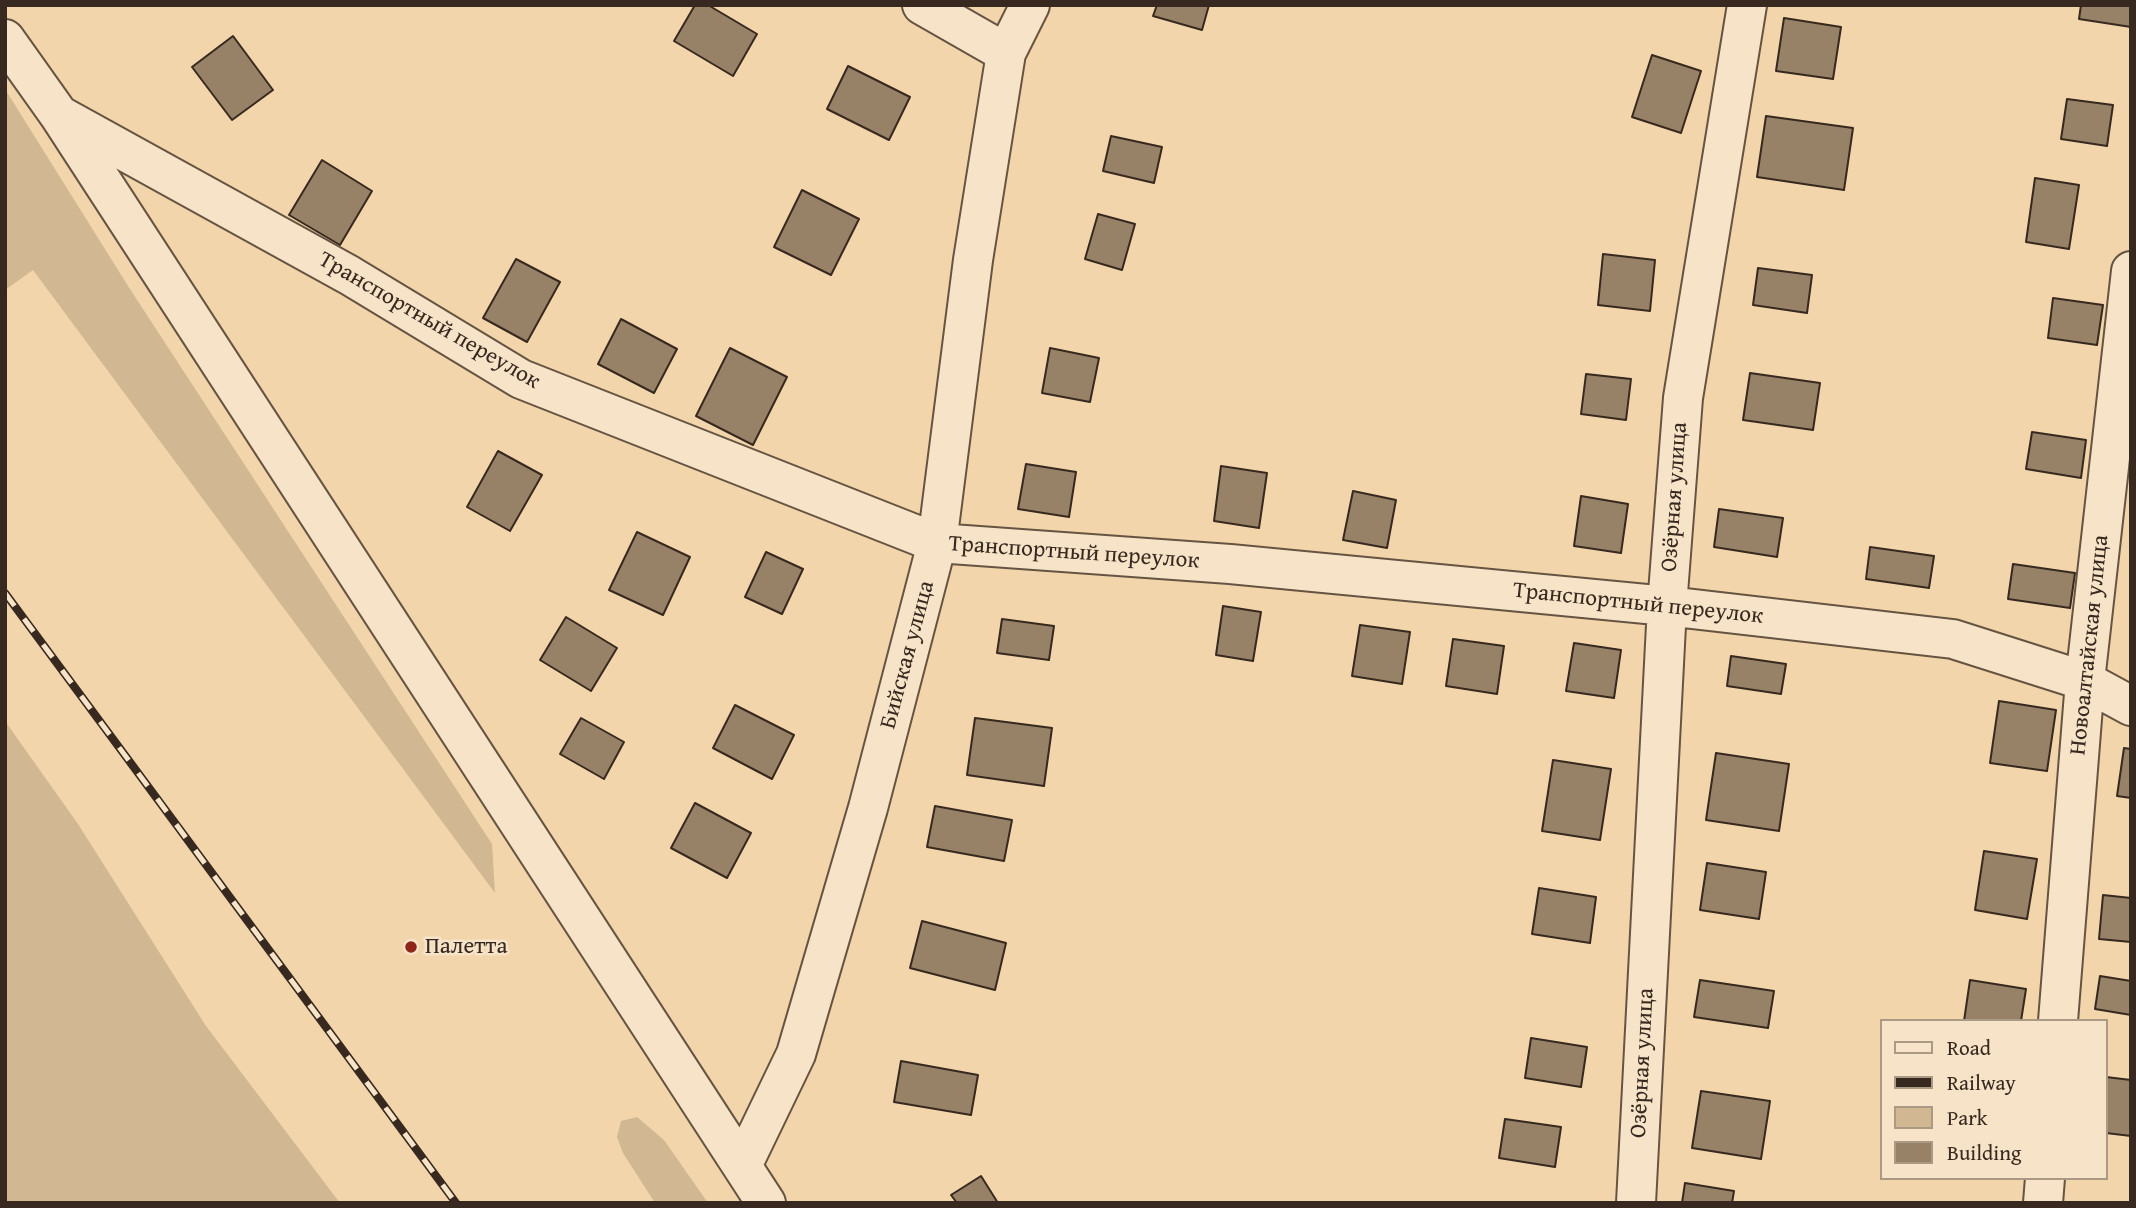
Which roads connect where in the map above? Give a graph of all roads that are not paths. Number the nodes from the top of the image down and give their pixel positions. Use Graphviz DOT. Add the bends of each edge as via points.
graph roads {
  1 [pos="922,5"];
  2 [pos="1030,5"];
  3 [pos="1747,5"];
  4 [pos="5,39"];
  5 [pos="1006,53"];
  6 [pos="59,116"];
  7 [pos="2131,271"];
  8 [pos="937,543"];
  9 [pos="1667,606"];
  10 [pos="2085,681"];
  11 [pos="2131,706"];
  12 [pos="2058,1019"];
  13 [pos="742,1166"];
  14 [pos="2045,1180"];
  15 [pos="766,1203"];
  16 [pos="1636,1203"];
  17 [pos="2043,1203"];
  1 -- 5 [label="street"];
  2 -- 5 [label="street, Бийская улица"];
  3 -- 9 [label="street, Озёрная улица" via="1683,398"];
  4 -- 6 [label="street"];
  5 -- 8 [label="street, Бийская улица" via="973,260"];
  6 -- 8 [label="street, Транспортный переулок" via="349,275 521,379"];
  6 -- 13 [label="street"];
  7 -- 10 [label="street, Новоалтайская улица"];
  8 -- 9 [label="street, Транспортный переулок" via="1230,564"];
  8 -- 13 [label="street, Бийская улица" via="868,808 796,1054"];
  9 -- 10 [label="street, Транспортный переулок" via="1953,639"];
  9 -- 16 [label="street, Озёрная улица"];
  10 -- 11 [label="street, Транспортный переулок"];
  10 -- 12 [label="street, Новоалтайская улица"];
  13 -- 15 [label="street"];
  14 -- 17 [label="street"];
}
